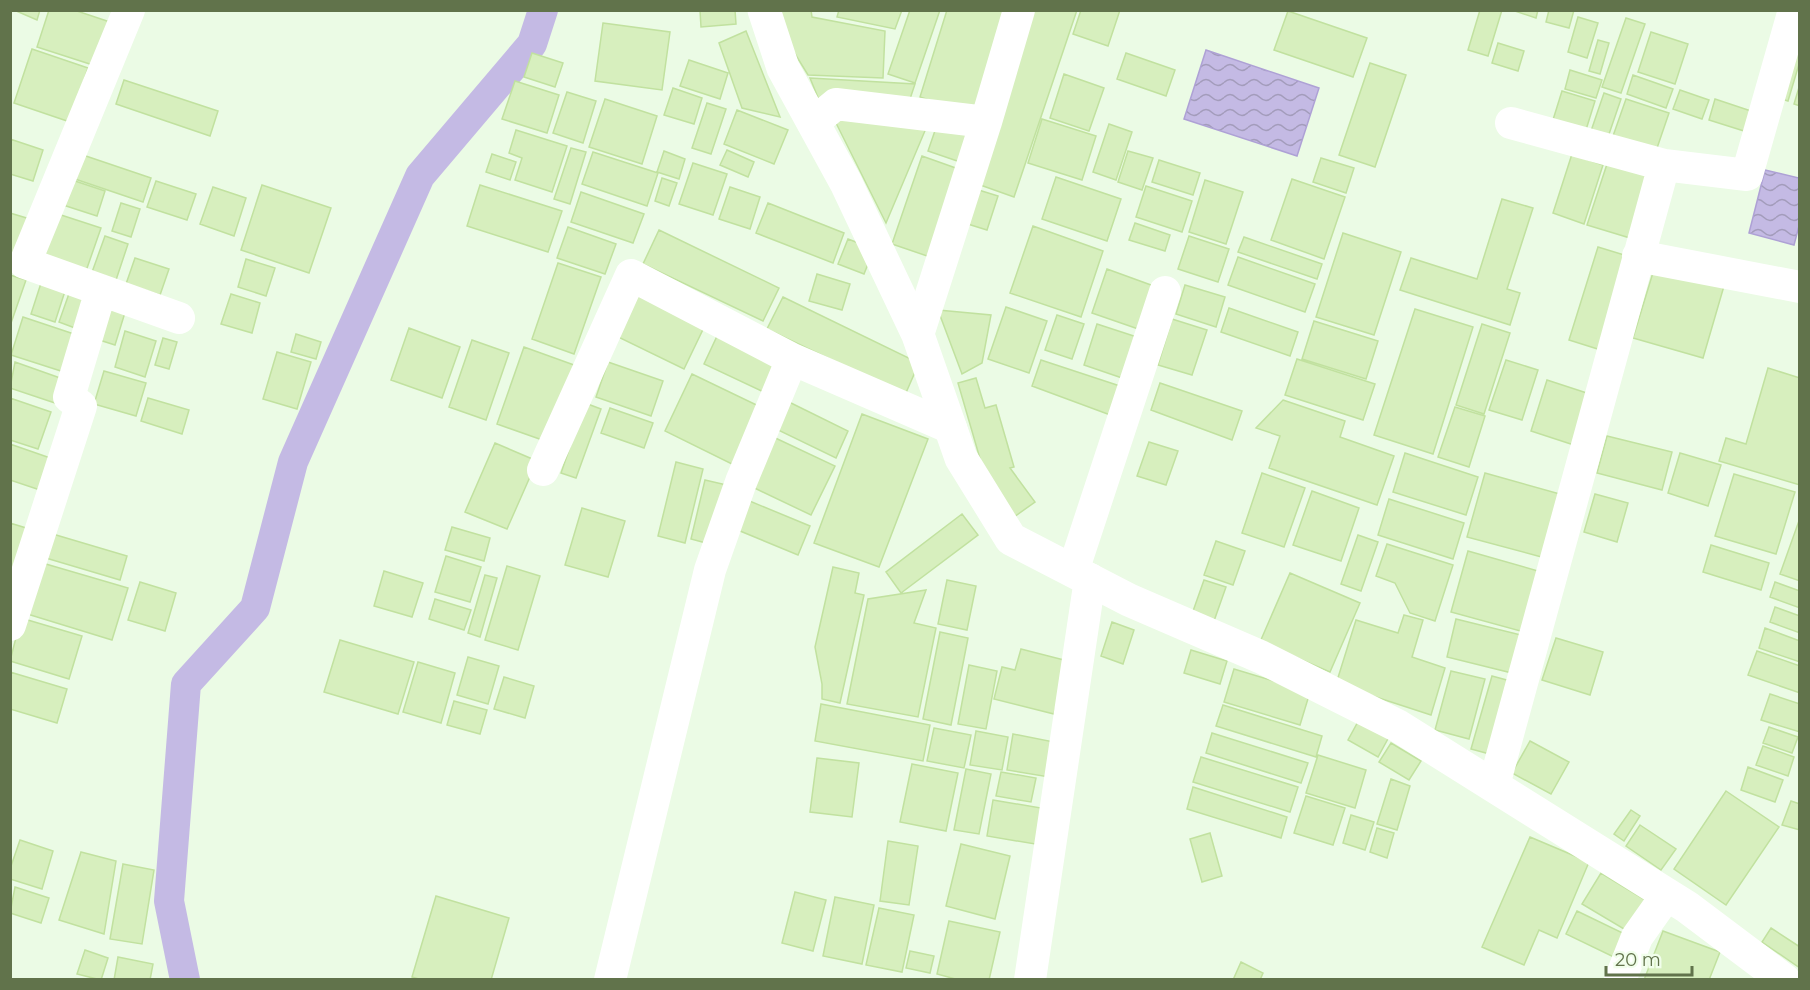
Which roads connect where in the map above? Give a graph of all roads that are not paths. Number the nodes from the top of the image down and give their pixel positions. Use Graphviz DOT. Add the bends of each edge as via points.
graph roads {
  1 [pos="764,10"];
  2 [pos="1019,10"];
  3 [pos="1794,10"];
  4 [pos="120,13"];
  5 [pos="986,122"];
  6 [pos="813,123"];
  7 [pos="1512,123"];
  8 [pos="1664,165"];
  9 [pos="1638,256"];
  10 [pos="1800,287"];
  11 [pos="101,290"];
  12 [pos="1165,292"];
  13 [pos="179,318"];
  14 [pos="918,335"];
  15 [pos="792,359"];
  16 [pos="951,428"];
  17 [pos="543,470"];
  18 [pos="1081,575"];
  19 [pos="14,605"];
  20 [pos="1494,785"];
  21 [pos="1665,896"];
  22 [pos="610,980"];
  23 [pos="1030,980"];
  24 [pos="1620,980"];
  25 [pos="1784,980"];
  1 -- 6 [label="street" via="783,68"];
  2 -- 5 [label="street"];
  3 -- 8 [label="street" via="1747,175"];
  4 -- 11 [label="street" via="25,263"];
  5 -- 6 [label="street" via="836,104"];
  5 -- 14 [label="street"];
  6 -- 14 [label="street"];
  7 -- 8 [label="street"];
  8 -- 9 [label="street"];
  9 -- 10 [label="street"];
  9 -- 20 [label="street"];
  11 -- 13 [label="street"];
  11 -- 19 [label="street" via="69,397 81,406"];
  12 -- 18 [label="street"];
  14 -- 16 [label="street"];
  15 -- 16 [label="street"];
  15 -- 17 [label="street" via="632,275"];
  15 -- 22 [label="street" via="710,570"];
  16 -- 18 [label="street" via="962,458 1011,539"];
  18 -- 20 [label="street" via="1261,657 1388,721"];
  18 -- 23 [label="street"];
  20 -- 21 [label="street"];
  21 -- 24 [label="street" via="1637,937"];
  21 -- 25 [label="street" via="1687,907"];
}
